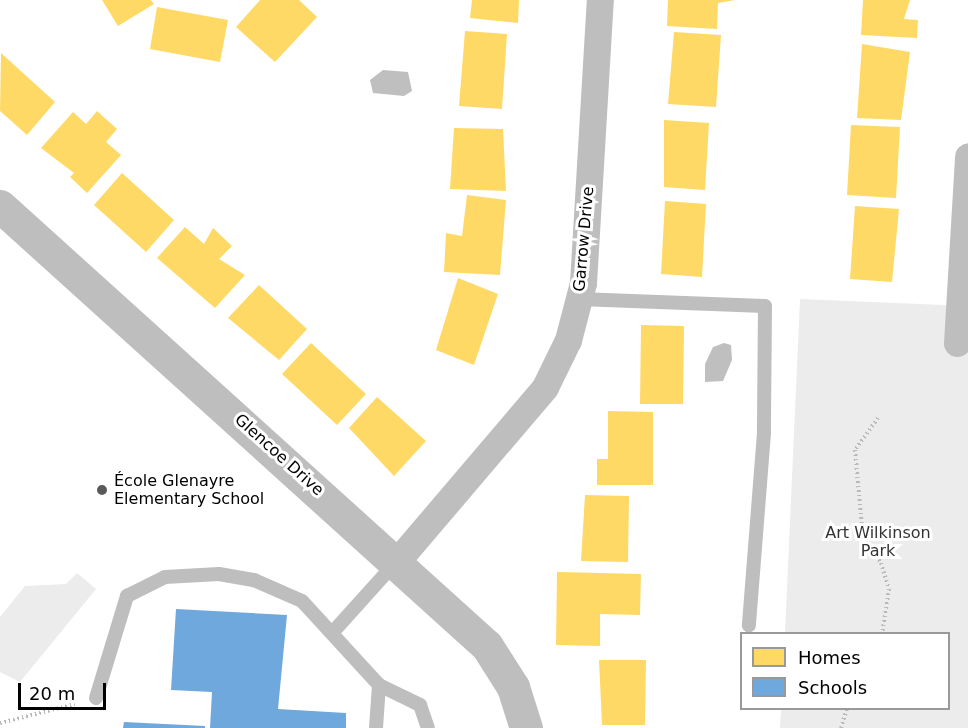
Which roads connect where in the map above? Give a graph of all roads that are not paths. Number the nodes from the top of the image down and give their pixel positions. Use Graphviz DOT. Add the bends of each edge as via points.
graph roads {
  1 [pos="600,0"];
  2 [pos="968,156"];
  3 [pos="0,206"];
  4 [pos="579,299"];
  5 [pos="957,343"];
  6 [pos="398,560"];
  7 [pos="749,625"];
  8 [pos="333,632"];
  9 [pos="379,685"];
  10 [pos="96,698"];
  11 [pos="376,728"];
  12 [pos="428,728"];
  13 [pos="526,728"];
  1 -- 4 [label="street, Garrow Drive"];
  2 -- 5 [label="street"];
  3 -- 6 [label="street, Glencoe Drive"];
  4 -- 6 [label="street, Garrow Drive" via="568,340 545,387"];
  4 -- 7 [label="lane" via="765,306 764,433"];
  6 -- 8 [label="lane"];
  6 -- 13 [label="street, Glencoe Drive" via="487,646 513,687"];
  8 -- 9 [label="lane"];
  8 -- 10 [label="lane" via="302,601 254,580 219,574 165,576 128,596"];
  9 -- 11 [label="lane"];
  9 -- 12 [label="lane" via="420,705"];
}
